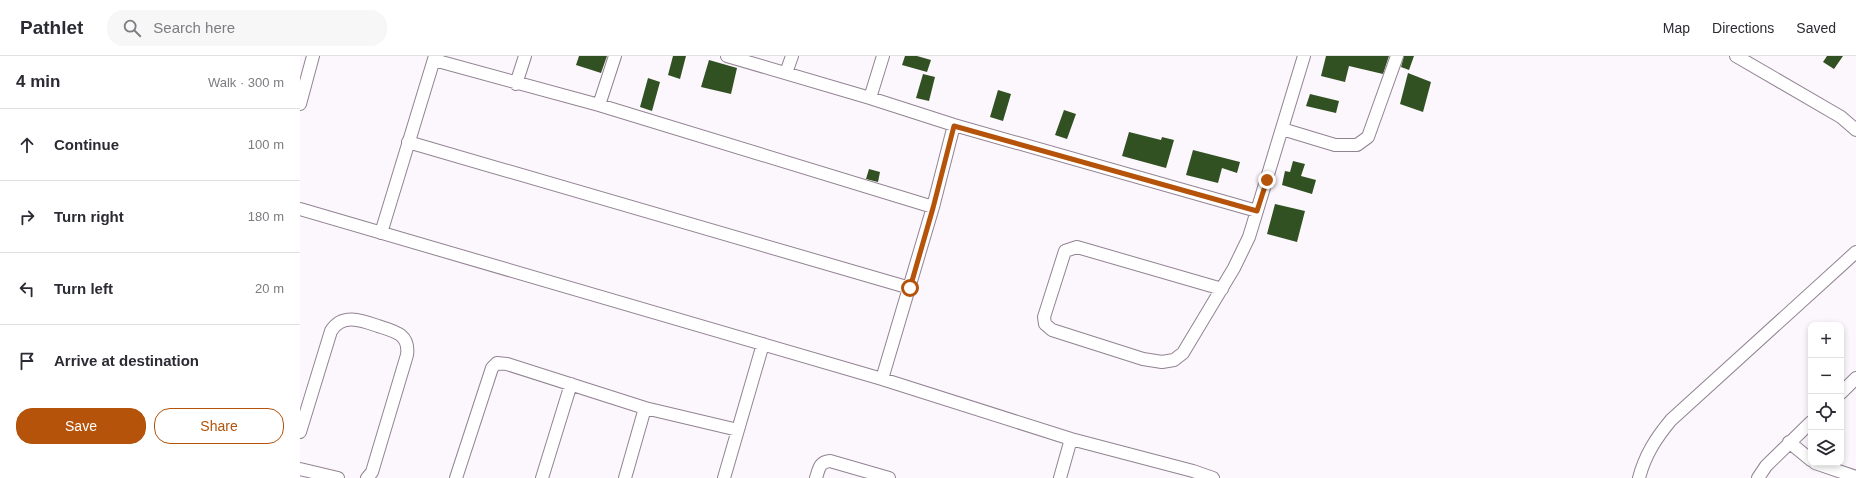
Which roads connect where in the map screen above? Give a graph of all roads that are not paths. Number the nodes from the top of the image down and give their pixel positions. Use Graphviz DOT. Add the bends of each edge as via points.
graph roads {
  1 [pos="313,56"];
  2 [pos="524,56"];
  3 [pos="615,56"];
  4 [pos="726,56"];
  5 [pos="792,56"];
  6 [pos="883,56"];
  7 [pos="1304,56"];
  8 [pos="1397,56"];
  9 [pos="1736,56"];
  10 [pos="435,58"];
  11 [pos="786,73"];
  12 [pos="516,84"];
  13 [pos="870,98"];
  14 [pos="300,104"];
  15 [pos="599,105"];
  16 [pos="954,126"];
  17 [pos="1282,130"];
  18 [pos="1856,130"];
  19 [pos="408,142"];
  20 [pos="933,208"];
  21 [pos="300,209"];
  22 [pos="1257,211"];
  23 [pos="381,233"];
  24 [pos="1856,252"];
  25 [pos="910,288"];
  26 [pos="1222,289"];
  27 [pos="763,344"];
  28 [pos="1856,378"];
  29 [pos="882,379"];
  30 [pos="571,384"];
  31 [pos="1844,390"];
  32 [pos="645,408"];
  33 [pos="1808,425"];
  34 [pos="738,430"];
  35 [pos="300,432"];
  36 [pos="1071,439"];
  37 [pos="1789,442"];
  38 [pos="1808,458"];
  39 [pos="1824,466"];
  40 [pos="300,469"];
  41 [pos="1856,477"];
  42 [pos="338,478"];
  43 [pos="367,478"];
  44 [pos="456,478"];
  45 [pos="542,478"];
  46 [pos="625,478"];
  47 [pos="724,478"];
  48 [pos="816,478"];
  49 [pos="889,478"];
  50 [pos="1060,478"];
  51 [pos="1214,478"];
  52 [pos="1639,478"];
  53 [pos="1758,478"];
  1 -- 14 [label="street"];
  2 -- 12 [label="street"];
  3 -- 15 [label="street"];
  4 -- 11 [label="street"];
  5 -- 11 [label="street"];
  6 -- 13 [label="street"];
  7 -- 17 [label="street"];
  8 -- 17 [label="street" via="1368,137 1358,145 1335,145"];
  9 -- 18 [label="street" via="1841,117"];
  10 -- 12 [label="street"];
  10 -- 19 [label="street"];
  11 -- 13 [label="street"];
  12 -- 15 [label="street"];
  13 -- 16 [label="street"];
  15 -- 20 [label="street"];
  16 -- 20 [label="street"];
  16 -- 22 [label="street"];
  17 -- 22 [label="street"];
  19 -- 23 [label="street"];
  19 -- 25 [label="street"];
  20 -- 25 [label="street"];
  21 -- 23 [label="street"];
  22 -- 26 [label="street" via="1249,237"];
  23 -- 27 [label="street"];
  24 -- 52 [label="street" via="1671,420 1656,438"];
  25 -- 29 [label="street"];
  26 -- 26 [label="street" via="1077,247 1065,251 1044,317 1045,324 1052,330 1143,359 1162,362 1174,360 1183,353"];
  27 -- 29 [label="street"];
  27 -- 34 [label="street"];
  28 -- 31 [label="street"];
  29 -- 36 [label="street"];
  30 -- 32 [label="street"];
  30 -- 44 [label="street" via="504,363 495,364"];
  30 -- 45 [label="street"];
  32 -- 34 [label="street"];
  32 -- 46 [label="street"];
  33 -- 37 [label="street"];
  34 -- 47 [label="street"];
  35 -- 43 [label="street" via="334,325 355,318 397,332 406,342 407,355 372,472"];
  36 -- 50 [label="street"];
  36 -- 51 [label="street"];
  37 -- 38 [label="street"];
  37 -- 53 [label="street"];
  39 -- 41 [label="street"];
  40 -- 42 [label="street"];
  48 -- 49 [label="street" via="820,464 823,461 830,461"];
}
